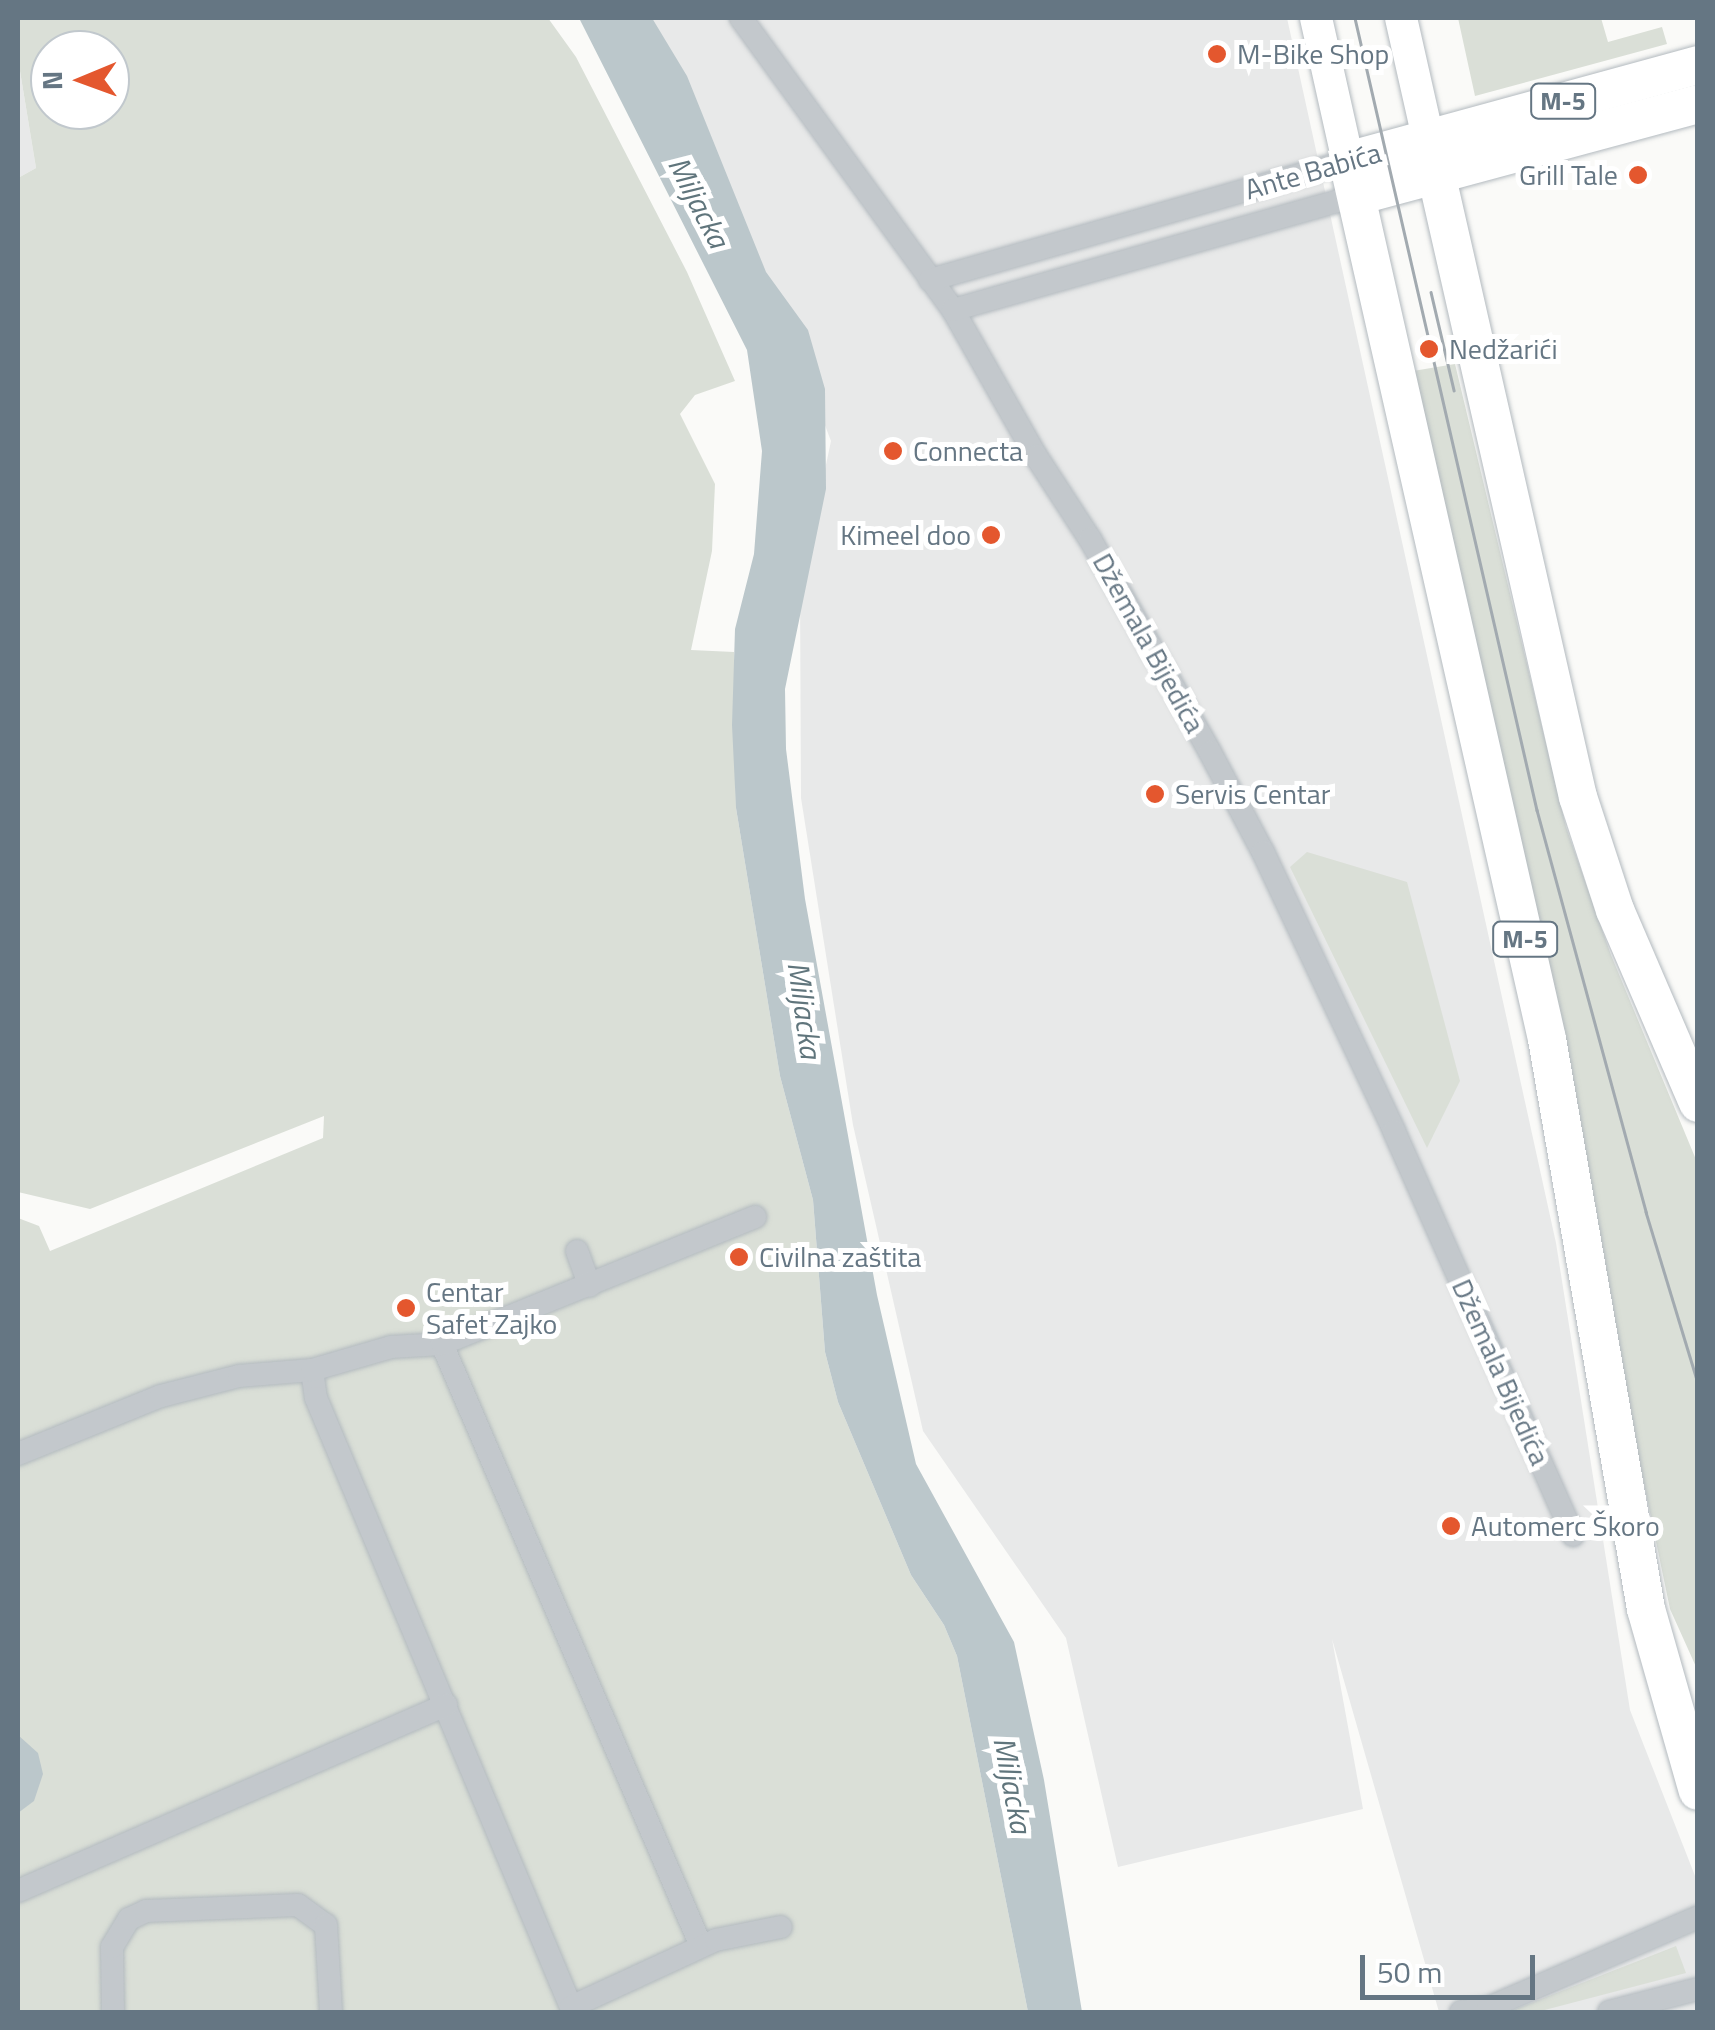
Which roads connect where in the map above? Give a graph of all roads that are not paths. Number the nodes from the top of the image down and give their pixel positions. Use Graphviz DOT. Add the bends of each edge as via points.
graph roads {
  1 [pos="741,18"];
  2 [pos="1316,18"];
  3 [pos="1401,18"];
  4 [pos="1698,65"];
  5 [pos="1698,104"];
  6 [pos="1432,156"];
  7 [pos="1353,179"];
  8 [pos="930,280"];
  9 [pos="953,310"];
  10 [pos="1698,1102"];
  11 [pos="755,1217"];
  12 [pos="577,1251"];
  13 [pos="590,1286"];
  14 [pos="442,1344"];
  15 [pos="312,1370"];
  16 [pos="18,1454"];
  17 [pos="1572,1535"];
  18 [pos="446,1705"];
  19 [pos="1698,1791"];
  20 [pos="18,1891"];
  21 [pos="1698,1917"];
  22 [pos="782,1927"];
  23 [pos="701,1946"];
  24 [pos="1698,1989"];
  25 [pos="1653,2006"];
  26 [pos="572,2010"];
  27 [pos="1461,2011"];
  28 [pos="113,2012"];
  29 [pos="331,2012"];
  30 [pos="1608,2012"];
  1 -- 8 [label="street, Džemala Bijedića"];
  2 -- 7 [label="main road"];
  3 -- 6 [label="main road"];
  4 -- 6 [label="main road, Ante Babića / M-5"];
  5 -- 6 [label="main road, Ante Babića / M-5"];
  6 -- 7 [label="main road, Ante Babića / M-5"];
  6 -- 10 [label="main road" via="1578,797 1615,910"];
  7 -- 8 [label="street, Ante Babića"];
  7 -- 9 [label="street, Ante Babića"];
  7 -- 19 [label="main road, M-5" via="1547,1039 1646,1609"];
  8 -- 9 [label="street, Džemala Bijedića"];
  9 -- 17 [label="street, Džemala Bijedića" via="1264,852"];
  11 -- 13 [label="street"];
  12 -- 13 [label="street"];
  13 -- 14 [label="street"];
  14 -- 15 [label="street" via="392,1347"];
  14 -- 23 [label="street"];
  15 -- 16 [label="street" via="239,1376 161,1396"];
  15 -- 18 [label="street" via="316,1398"];
  18 -- 20 [label="street"];
  18 -- 26 [label="street"];
  21 -- 27 [label="street" via="1488,2008"];
  22 -- 23 [label="street"];
  23 -- 26 [label="street"];
  24 -- 25 [label="street"];
  25 -- 30 [label="street"];
  28 -- 29 [label="street" via="112,1947 129,1919 146,1912 298,1904 326,1925"];
}
